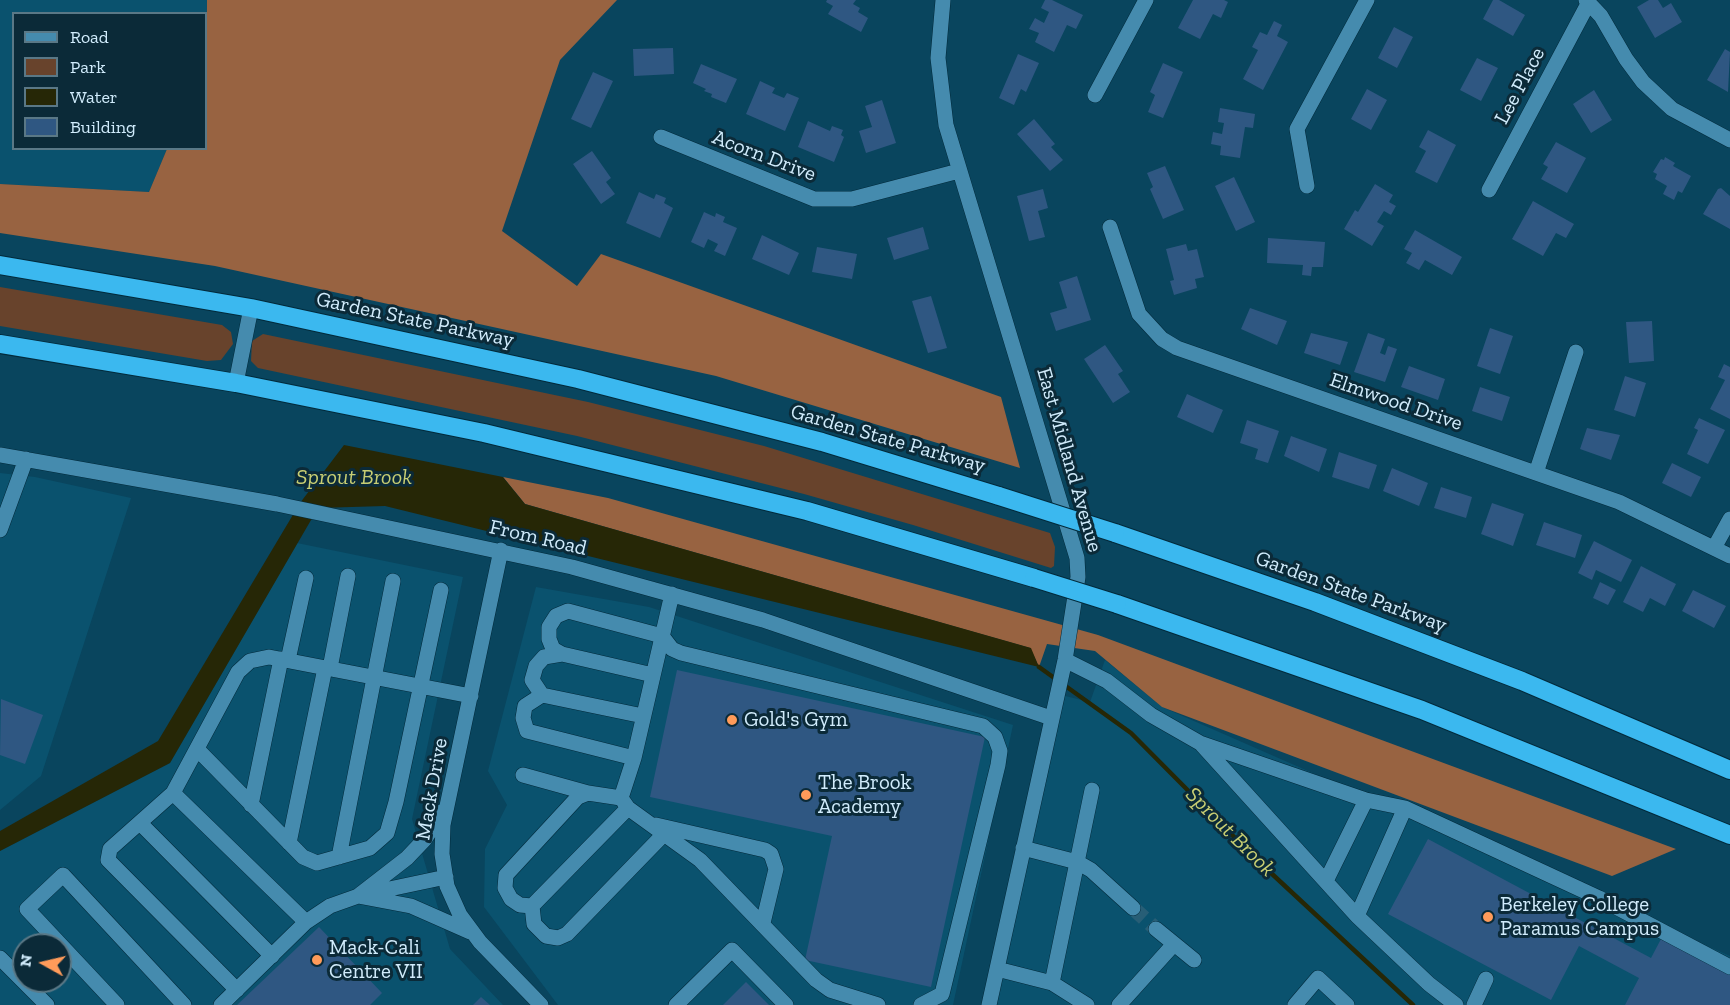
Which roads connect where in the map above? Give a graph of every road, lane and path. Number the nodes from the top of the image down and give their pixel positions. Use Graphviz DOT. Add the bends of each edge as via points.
graph roads {
  1 [pos="943,0"];
  2 [pos="1146,0"];
  3 [pos="1367,0"];
  4 [pos="1588,1"];
  5 [pos="1095,95"];
  6 [pos="661,137"];
  7 [pos="1730,140"];
  8 [pos="959,171"];
  9 [pos="1307,186"];
  10 [pos="1489,190"];
  11 [pos="1110,227"];
  12 [pos="0,265"];
  13 [pos="251,308"];
  14 [pos="0,344"];
  15 [pos="1576,352"];
  16 [pos="236,383"];
  17 [pos="0,455"];
  18 [pos="26,459"];
  19 [pos="1536,473"];
  20 [pos="1730,519"];
  21 [pos="0,530"];
  22 [pos="1714,548"];
  23 [pos="501,550"];
  24 [pos="1730,556"];
  25 [pos="348,576"];
  26 [pos="306,578"];
  27 [pos="393,581"];
  28 [pos="441,590"];
  29 [pos="672,594"];
  30 [pos="662,636"];
  31 [pos="562,654"];
  32 [pos="1066,657"];
  33 [pos="285,660"];
  34 [pos="327,668"];
  35 [pos="653,675"];
  36 [pos="374,677"];
  37 [pos="420,686"];
  38 [pos="542,695"];
  39 [pos="471,696"];
  40 [pos="643,716"];
  41 [pos="1052,718"];
  42 [pos="1200,743"];
  43 [pos="198,750"];
  44 [pos="634,758"];
  45 [pos="1730,770"];
  46 [pos="523,775"];
  47 [pos="1092,790"];
  48 [pos="173,793"];
  49 [pos="588,793"];
  50 [pos="1365,800"];
  51 [pos="449,801"];
  52 [pos="625,803"];
  53 [pos="251,805"];
  54 [pos="1406,808"];
  55 [pos="140,823"];
  56 [pos="650,824"];
  57 [pos="664,834"];
  58 [pos="1730,835"];
  59 [pos="289,843"];
  60 [pos="1023,848"];
  61 [pos="339,857"];
  62 [pos="1077,862"];
  63 [pos="446,877"];
  64 [pos="1326,882"];
  65 [pos="358,896"];
  66 [pos="532,906"];
  67 [pos="1133,908"];
  68 [pos="1357,916"];
  69 [pos="306,922"];
  70 [pos="763,923"];
  71 [pos="1156,929"];
  72 [pos="474,934"];
  73 [pos="1174,944"];
  74 [pos="272,956"];
  75 [pos="0,958"];
  76 [pos="1194,960"];
  77 [pos="1730,967"];
  78 [pos="997,969"];
  79 [pos="1486,979"];
  80 [pos="1052,983"];
  81 [pos="237,990"];
  82 [pos="47,1005"];
  83 [pos="117,1005"];
  84 [pos="184,1005"];
  85 [pos="221,1005"];
  86 [pos="541,1005"];
  87 [pos="676,1005"];
  88 [pos="786,1005"];
  89 [pos="878,1005"];
  90 [pos="921,1005"];
  91 [pos="989,1005"];
  92 [pos="1087,1005"];
  93 [pos="1119,1005"];
  94 [pos="1295,1005"];
  95 [pos="1347,1005"];
  96 [pos="1456,1005"];
  97 [pos="1474,1005"];
  1 -- 8 [label="street, East Midland Avenue" via="938,39 940,92"];
  2 -- 5 [label="street"];
  3 -- 9 [label="street" via="1297,129"];
  4 -- 7 [label="street" via="1643,82 1672,109"];
  4 -- 10 [label="street, Lee Place"];
  6 -- 8 [label="street, Acorn Drive" via="813,199 852,199"];
  8 -- 32 [label="street, East Midland Avenue" via="1077,558 1078,577"];
  11 -- 19 [label="street, Elmwood Drive" via="1139,314 1170,343"];
  12 -- 13 [label="highway, Garden State Parkway"];
  13 -- 16 [label="street"];
  13 -- 45 [label="highway, Garden State Parkway, bridge" via="670,402 834,445 999,496 1315,602 1522,681"];
  14 -- 16 [label="highway"];
  15 -- 19 [label="street"];
  16 -- 58 [label="highway, bridge" via="484,433 726,491 1034,578 1422,710"];
  17 -- 18 [label="street, From Road"];
  18 -- 21 [label="street"];
  18 -- 23 [label="street, From Road" via="277,504"];
  19 -- 22 [label="street, Elmwood Drive" via="1619,502"];
  20 -- 22 [label="street"];
  22 -- 24 [label="street, Elmwood Drive"];
  23 -- 29 [label="street, From Road"];
  23 -- 39 [label="street, Mack Drive"];
  25 -- 34 [label="street"];
  26 -- 33 [label="street"];
  27 -- 36 [label="street"];
  28 -- 37 [label="street"];
  29 -- 30 [label="street"];
  29 -- 41 [label="street, From Road" via="870,655"];
  30 -- 31 [label="street" via="568,611 556,616 549,627 553,649"];
  30 -- 35 [label="street"];
  30 -- 90 [label="street" via="672,649 681,653 983,726 994,737 1000,751 998,765 942,994"];
  31 -- 35 [label="street"];
  31 -- 38 [label="street" via="544,657 536,666 532,680"];
  32 -- 41 [label="street, East Midland Avenue"];
  32 -- 42 [label="street" via="1107,681 1151,716"];
  33 -- 34 [label="street"];
  33 -- 43 [label="street" via="269,657 250,661 238,672"];
  33 -- 53 [label="street"];
  34 -- 36 [label="street"];
  34 -- 59 [label="street"];
  35 -- 40 [label="street"];
  36 -- 37 [label="street"];
  36 -- 61 [label="street"];
  37 -- 39 [label="street"];
  37 -- 61 [label="street" via="387,833 370,848"];
  38 -- 40 [label="street"];
  38 -- 44 [label="street" via="525,706 527,731"];
  39 -- 51 [label="street, Mack Drive"];
  40 -- 44 [label="street"];
  41 -- 60 [label="street, East Midland Avenue"];
  42 -- 50 [label="street"];
  42 -- 64 [label="street"];
  43 -- 48 [label="street"];
  43 -- 53 [label="street"];
  44 -- 52 [label="street"];
  46 -- 49 [label="street"];
  47 -- 62 [label="street"];
  48 -- 55 [label="street"];
  48 -- 69 [label="street"];
  49 -- 52 [label="street"];
  49 -- 66 [label="street" via="578,797 506,875 511,899"];
  50 -- 54 [label="street"];
  50 -- 64 [label="street"];
  51 -- 63 [label="street, Mack Drive" via="443,825"];
  51 -- 65 [label="street" via="425,839 407,858"];
  52 -- 56 [label="street"];
  52 -- 66 [label="street"];
  53 -- 59 [label="street"];
  54 -- 68 [label="street"];
  54 -- 77 [label="street" via="1599,898"];
  55 -- 74 [label="street"];
  55 -- 81 [label="street" via="110,849 108,860"];
  56 -- 57 [label="street"];
  56 -- 70 [label="street" via="771,854 776,869"];
  57 -- 66 [label="street" via="567,934 558,938 546,936 534,924"];
  57 -- 70 [label="street" via="700,860"];
  59 -- 61 [label="street" via="303,857 317,863"];
  60 -- 62 [label="street"];
  60 -- 78 [label="street, East Midland Avenue"];
  62 -- 67 [label="street"];
  62 -- 80 [label="street"];
  63 -- 65 [label="street"];
  63 -- 72 [label="street, Mack Drive" via="460,915"];
  64 -- 68 [label="street"];
  65 -- 69 [label="street" via="330,906"];
  65 -- 72 [label="street" via="411,906"];
  68 -- 96 [label="street"];
  69 -- 74 [label="street"];
  70 -- 89 [label="street" via="830,990"];
  71 -- 73 [label="street"];
  72 -- 86 [label="street, Mack Drive"];
  73 -- 76 [label="street"];
  73 -- 93 [label="street"];
  74 -- 81 [label="street"];
  75 -- 82 [label="street"];
  78 -- 80 [label="street"];
  78 -- 91 [label="street, East Midland Avenue"];
  79 -- 97 [label="street"];
  80 -- 92 [label="street"];
  81 -- 85 [label="street"];
  83 -- 84 [label="street" via="27,909 63,875"];
  87 -- 88 [label="street" via="732,950"];
  94 -- 95 [label="street" via="1318,978"];
}
